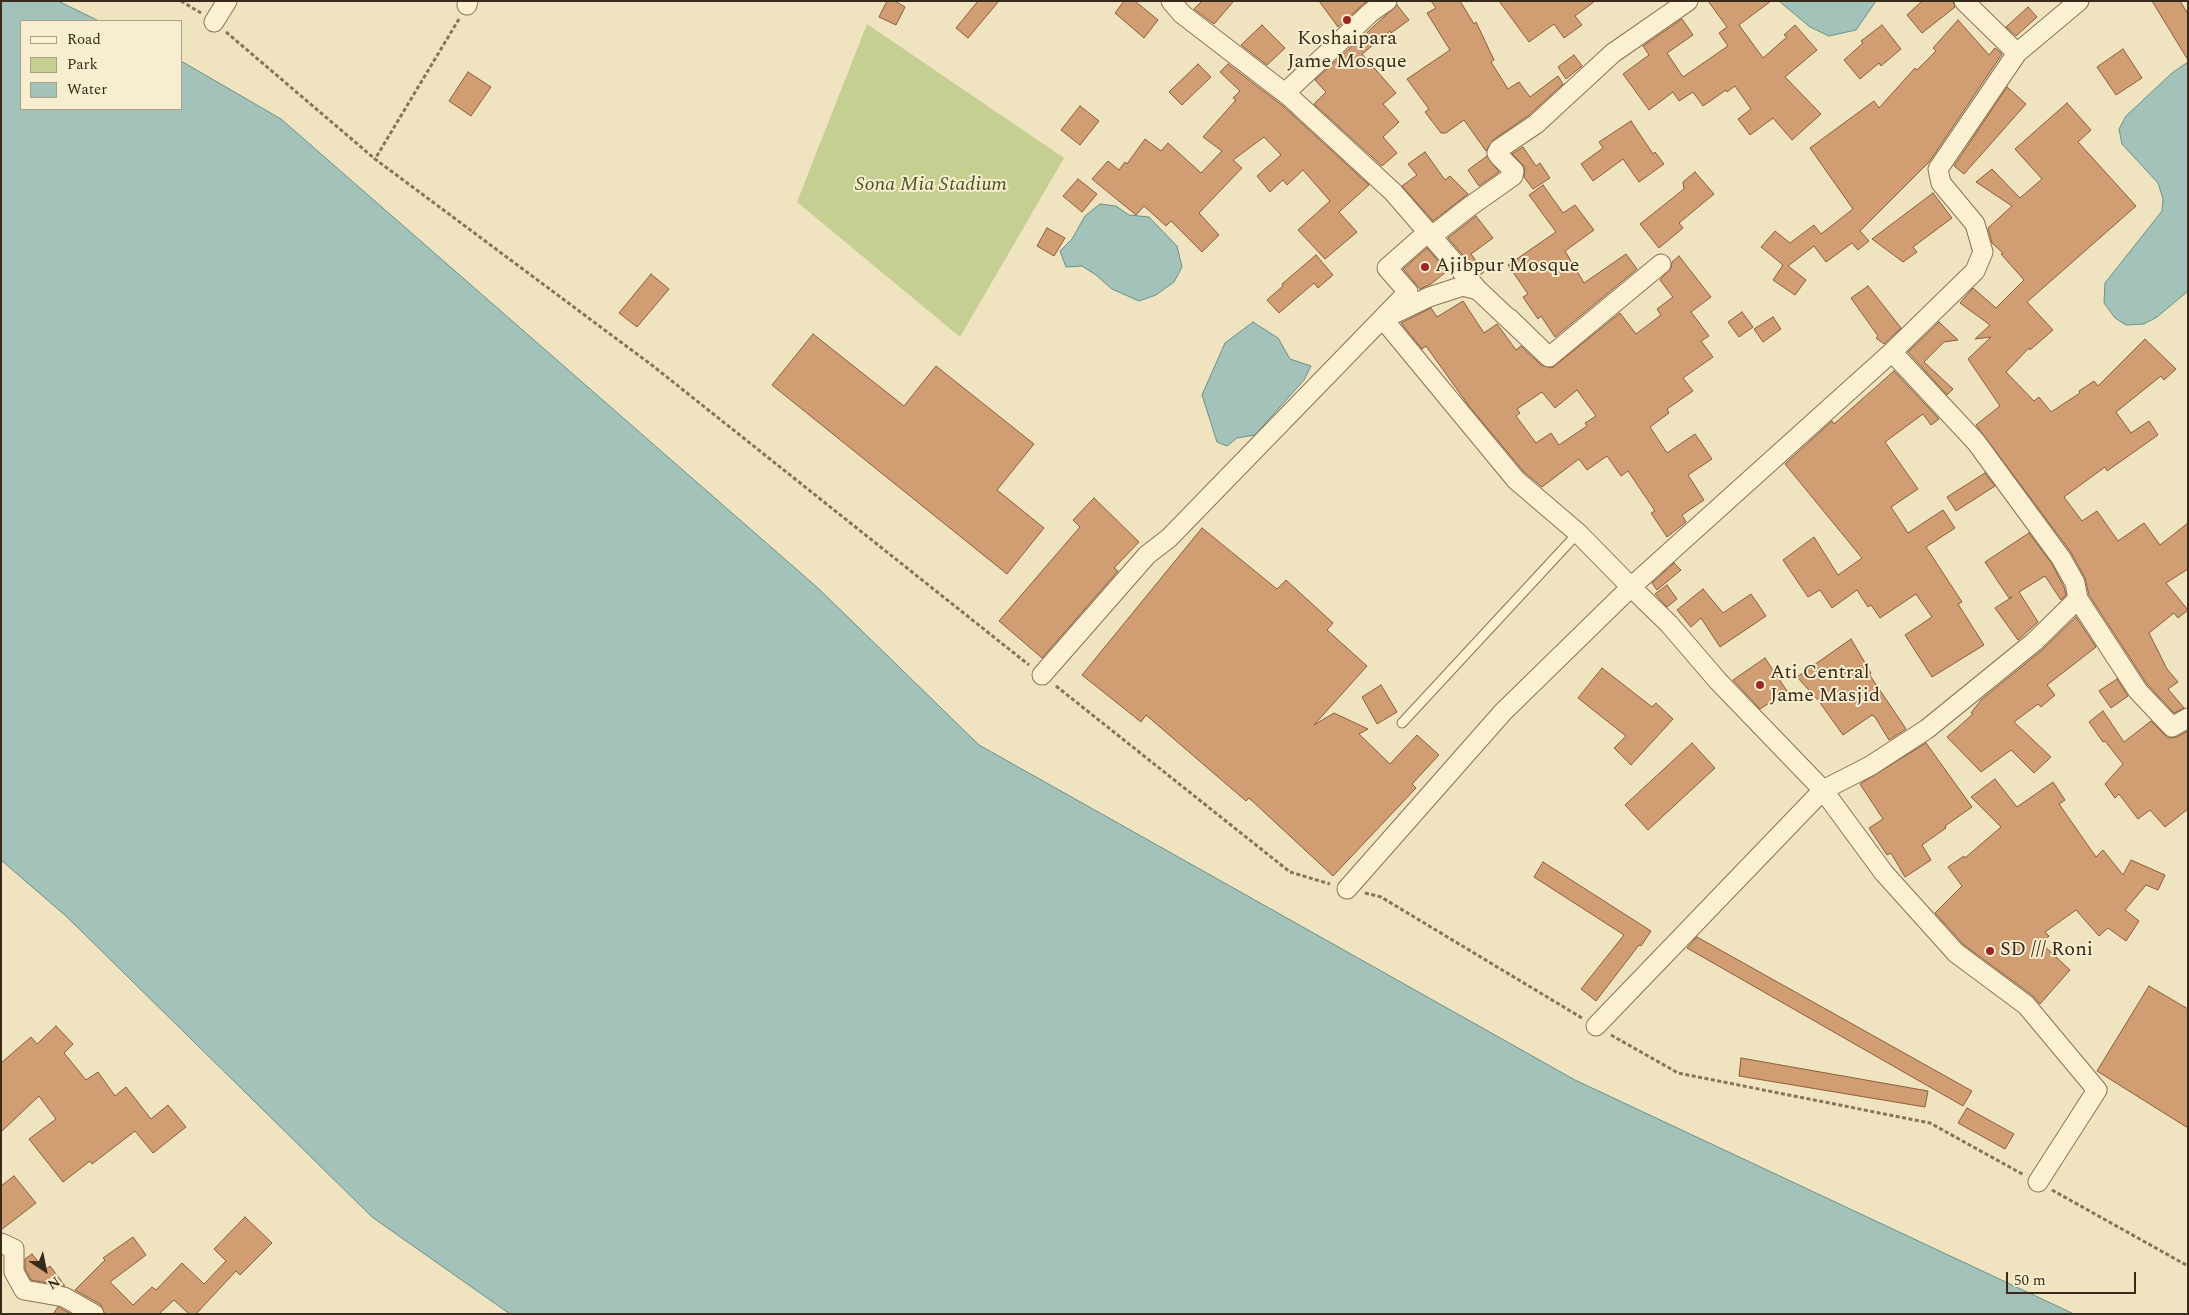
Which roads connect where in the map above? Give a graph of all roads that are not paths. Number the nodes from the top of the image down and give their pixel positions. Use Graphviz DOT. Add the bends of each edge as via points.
graph roads {
  1 [pos="227,1"];
  2 [pos="1171,1"];
  3 [pos="1387,1"];
  4 [pos="1688,1"];
  5 [pos="1964,1"];
  6 [pos="2079,1"];
  7 [pos="214,22"];
  8 [pos="2017,53"];
  9 [pos="1285,93"];
  10 [pos="1430,234"];
  11 [pos="1661,264"];
  12 [pos="1478,290"];
  13 [pos="1383,319"];
  14 [pos="1892,352"];
  15 [pos="1578,533"];
  16 [pos="1631,587"];
  17 [pos="2078,599"];
  18 [pos="1042,675"];
  19 [pos="2188,718"];
  20 [pos="1402,723"];
  21 [pos="1823,790"];
  22 [pos="1347,889"];
  23 [pos="1596,1026"];
  24 [pos="2038,1182"];
  25 [pos="1,1242"];
  26 [pos="94,1314"];
  1 -- 7 [label="street"];
  2 -- 9 [label="street" via="1182,14"];
  3 -- 9 [label="street" via="1371,12"];
  4 -- 10 [label="street" via="1613,53 1536,124 1499,149 1497,153 1514,171 1513,176"];
  5 -- 8 [label="street"];
  6 -- 8 [label="street"];
  8 -- 14 [label="street" via="1938,169 1941,183 1975,224 1983,252 1975,270"];
  9 -- 10 [label="street" via="1393,192"];
  10 -- 12 [label="street"];
  10 -- 13 [label="street" via="1387,268 1408,292"];
  11 -- 12 [label="street" via="1548,358"];
  12 -- 13 [label="street" via="1462,286 1428,297"];
  13 -- 15 [label="street" via="1516,480"];
  13 -- 18 [label="street" via="1169,538 1147,555"];
  14 -- 16 [label="street"];
  14 -- 17 [label="street" via="1976,442 2061,558 2075,583"];
  15 -- 16 [label="street"];
  15 -- 20 [label="lane"];
  16 -- 21 [label="street"];
  16 -- 22 [label="street" via="1502,712"];
  17 -- 19 [label="street" via="2138,691 2172,727"];
  17 -- 21 [label="street" via="2034,642 1927,729 1870,766"];
  21 -- 23 [label="street"];
  21 -- 24 [label="street" via="1884,873 1956,953 2026,1005 2097,1090"];
  25 -- 26 [label="street" via="14,1249 14,1272 24,1290 64,1297"];
}
